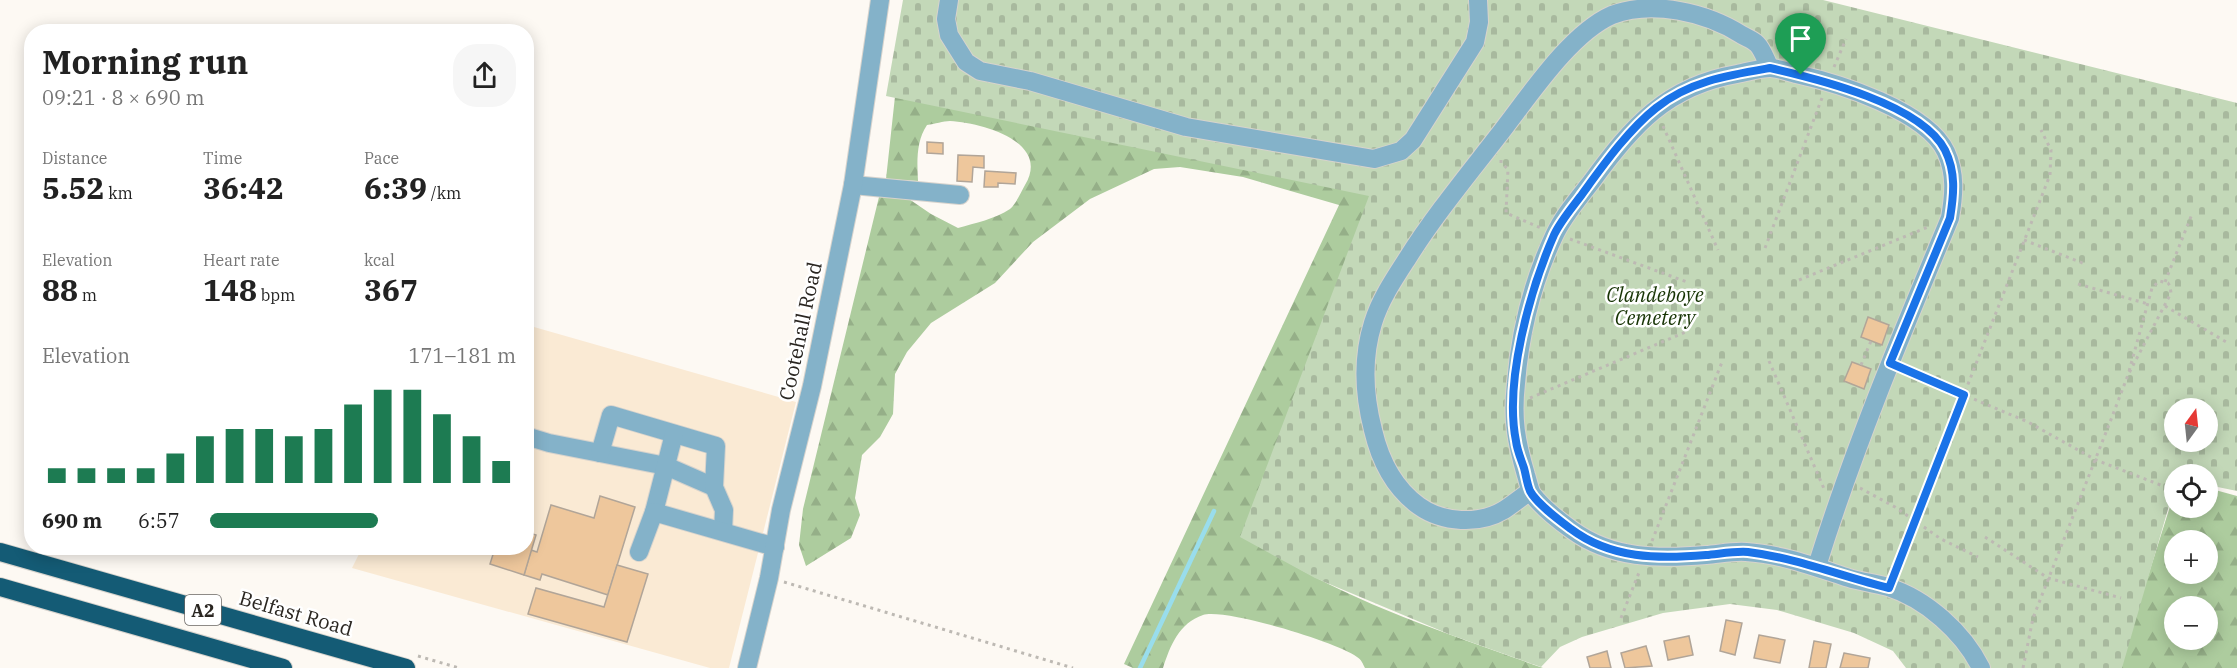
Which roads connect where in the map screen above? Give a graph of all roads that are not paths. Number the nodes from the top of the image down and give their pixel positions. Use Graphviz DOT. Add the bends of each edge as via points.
graph roads {
  1 [pos="880,0"];
  2 [pos="949,0"];
  3 [pos="1478,0"];
  4 [pos="1620,5"];
  5 [pos="1770,68"];
  6 [pos="853,185"];
  7 [pos="960,195"];
  8 [pos="674,434"];
  9 [pos="534,438"];
  10 [pos="600,453"];
  11 [pos="666,466"];
  12 [pos="714,487"];
  13 [pos="1530,491"];
  14 [pos="654,512"];
  15 [pos="723,531"];
  16 [pos="775,547"];
  17 [pos="0,552"];
  18 [pos="639,552"];
  19 [pos="1817,566"];
  20 [pos="0,587"];
  21 [pos="283,668"];
  22 [pos="406,668"];
  23 [pos="747,668"];
  24 [pos="1981,668"];
  1 -- 6 [label="street, Cootehall Road"];
  2 -- 3 [label="street" via="949,35 966,62 980,71 1030,81 1186,127 1374,159 1401,151 1413,140 1474,42 1479,22"];
  4 -- 5 [label="street" via="1669,8 1731,28 1758,45"];
  4 -- 13 [label="street" via="1564,54 1426,228 1373,322 1367,354 1365,384 1376,442 1393,481 1412,501 1444,518 1469,521 1503,511"];
  5 -- 13 [label="street" via="1692,86 1655,109 1607,161 1555,234 1529,307 1518,357 1516,441"];
  5 -- 19 [label="street" via="1828,82 1916,120 1933,134 1952,167 1954,195 1950,218 1845,479"];
  6 -- 7 [label="street"];
  6 -- 16 [label="street, Cootehall Road"];
  8 -- 10 [label="street" via="611,415"];
  8 -- 11 [label="street"];
  8 -- 12 [label="street" via="716,446"];
  9 -- 10 [label="street"];
  10 -- 11 [label="street"];
  11 -- 12 [label="street"];
  11 -- 14 [label="street"];
  12 -- 15 [label="street" via="724,510"];
  13 -- 19 [label="street" via="1572,530 1618,552 1668,558 1745,552"];
  14 -- 15 [label="street"];
  14 -- 18 [label="street"];
  15 -- 16 [label="street"];
  16 -- 23 [label="street, Cootehall Road"];
  17 -- 22 [label="highway, Belfast Road / A2"];
  19 -- 24 [label="street" via="1908,596 1949,624"];
  20 -- 21 [label="highway, A2"];
}
